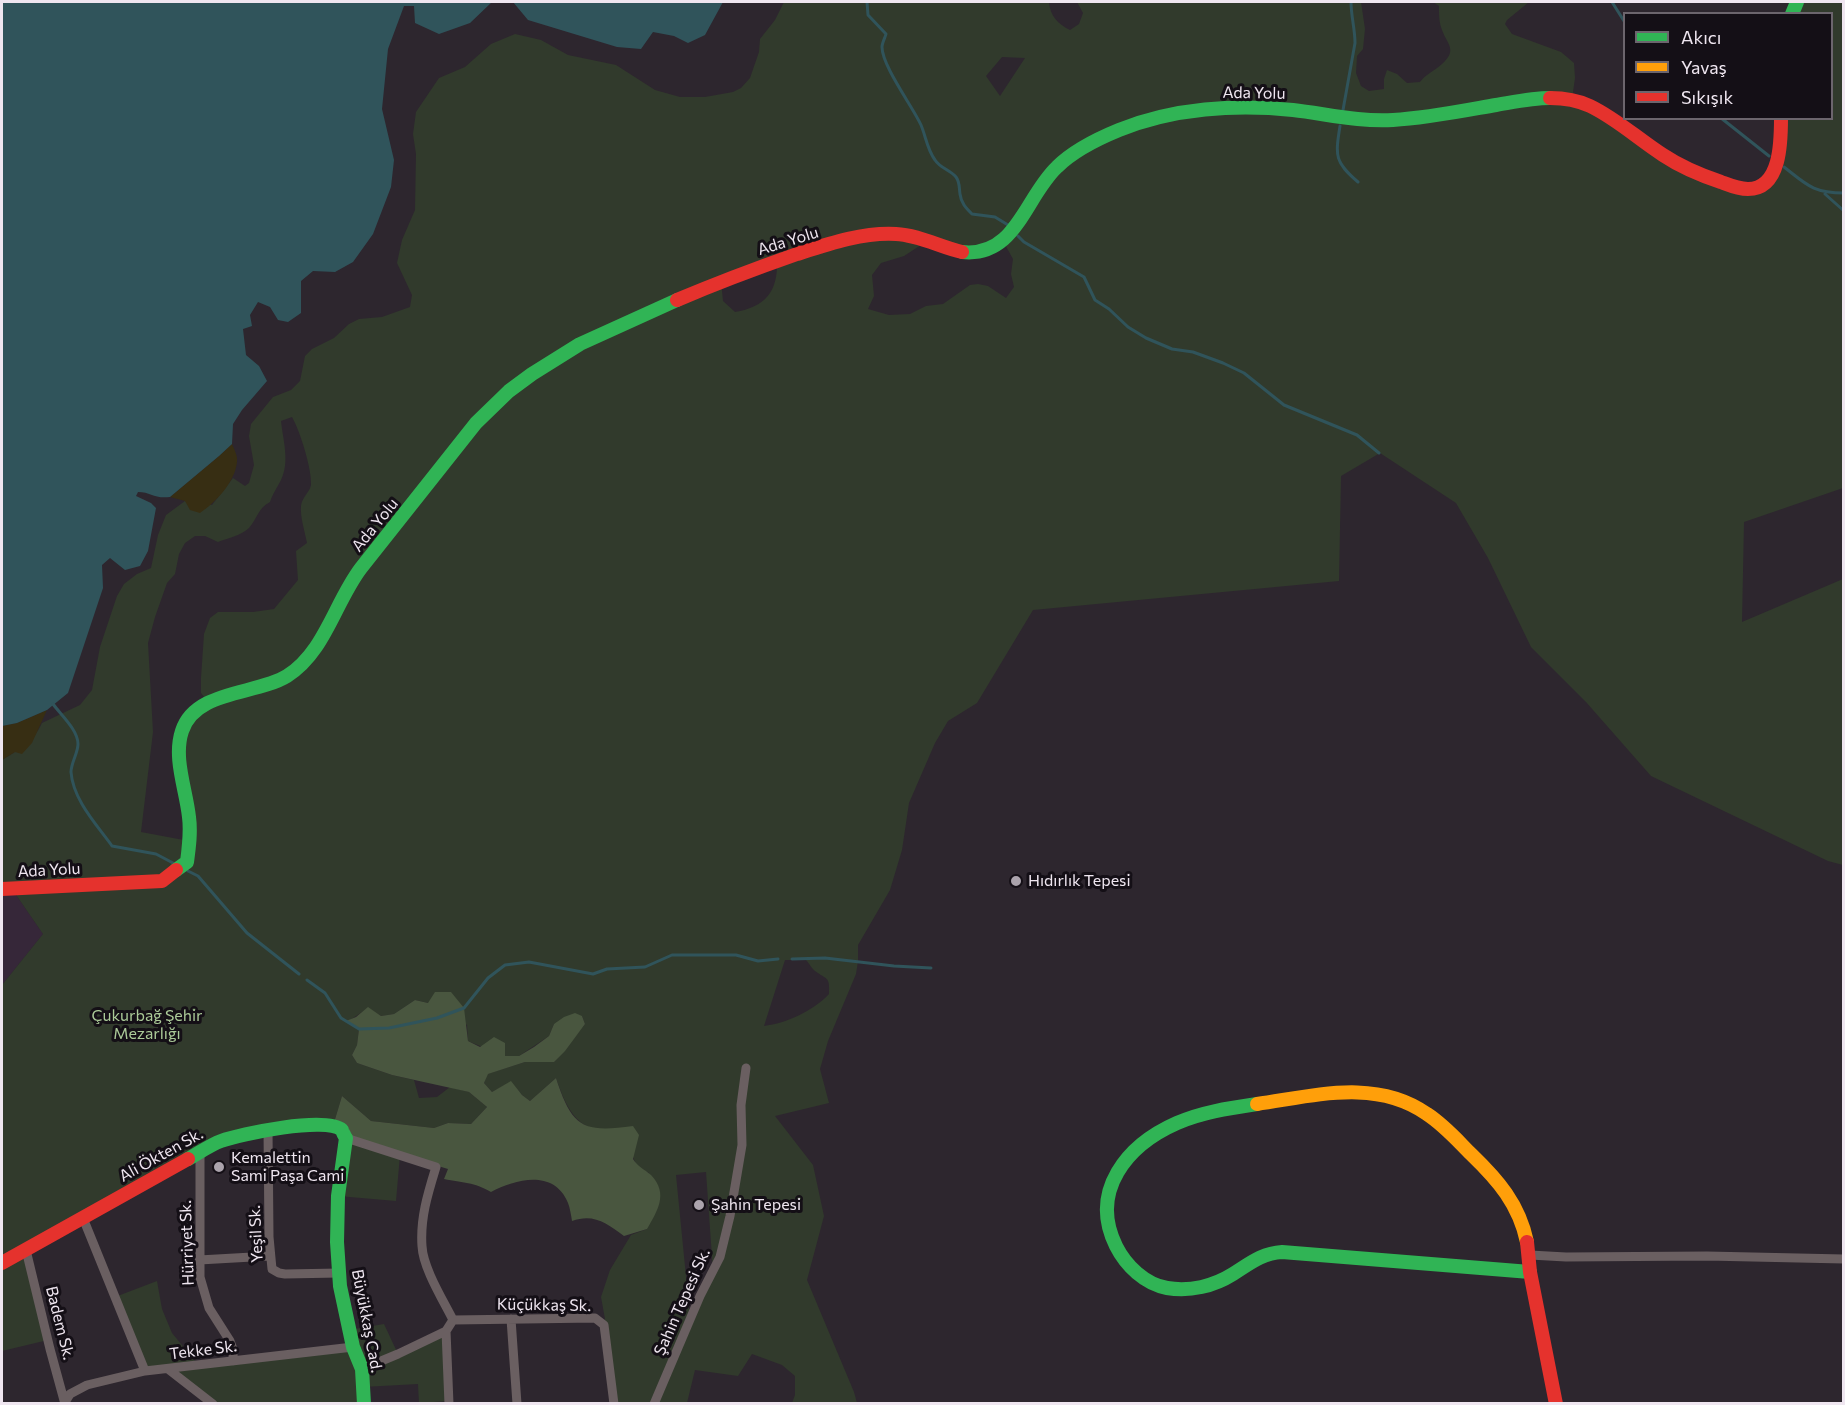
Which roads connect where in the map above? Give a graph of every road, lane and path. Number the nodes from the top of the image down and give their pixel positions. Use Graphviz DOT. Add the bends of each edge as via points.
graph roads {
  1 [pos="1781,120"];
  2 [pos="2,889"];
  3 [pos="746,1068"];
  4 [pos="268,1130"];
  5 [pos="345,1138"];
  6 [pos="200,1151"];
  7 [pos="83,1218"];
  8 [pos="26,1250"];
  9 [pos="1530,1255"];
  10 [pos="270,1256"];
  11 [pos="1844,1259"];
  12 [pos="199,1260"];
  13 [pos="2,1263"];
  14 [pos="1530,1272"];
  15 [pos="339,1273"];
  16 [pos="511,1319"];
  17 [pos="453,1320"];
  18 [pos="446,1331"];
  19 [pos="352,1347"];
  20 [pos="233,1361"];
  21 [pos="168,1369"];
  22 [pos="362,1369"];
  23 [pos="145,1371"];
  24 [pos="65,1403"];
  25 [pos="213,1404"];
  26 [pos="364,1404"];
  27 [pos="449,1404"];
  28 [pos="517,1404"];
  29 [pos="614,1404"];
  30 [pos="654,1404"];
  31 [pos="1556,1404"];
  1 -- 2 [label="street, Ada Yolu" via="1773,172 1752,189 1694,172 1596,110 1571,99 1528,99 1429,117 1387,120 1351,120 1280,109 1209,110 1133,125 1087,144 1052,171 1011,231 989,250 964,252 911,235 868,236 759,267 617,324 524,380 487,412 355,576 321,640 299,668 274,684 208,702 188,718 178,742 190,830 187,862 162,881"];
  3 -- 30 [label="street, Şahin Tepesi Sk." via="741,1106 742,1145 720,1257"];
  4 -- 5 [label="street, Ali Ökten Sk." via="318,1124 342,1130"];
  4 -- 6 [label="street, Ali Ökten Sk." via="221,1141"];
  4 -- 10 [label="street, Yeşil Sk."];
  5 -- 15 [label="street, Büyükkaş Cad." via="338,1196"];
  5 -- 17 [label="street" via="436,1167 423,1209 422,1248 434,1284"];
  6 -- 7 [label="street, Ali Ökten Sk."];
  6 -- 12 [label="street, Hürriyet Sk."];
  7 -- 8 [label="street, Ali Ökten Sk."];
  7 -- 23 [label="street"];
  8 -- 13 [label="street, Ali Ökten Sk."];
  8 -- 24 [label="street, Badem Sk."];
  9 -- 11 [label="street"];
  9 -- 14 [label="street"];
  9 -- 14 [label="street" via="1518,1212 1499,1181 1432,1115 1384,1095 1357,1091 1212,1111 1166,1128 1141,1143 1123,1164 1111,1182 1106,1203 1116,1246 1138,1276 1175,1289 1203,1287 1231,1275 1254,1258 1273,1252"];
  10 -- 12 [label="street"];
  10 -- 15 [label="street, Yeşil Sk." via="272,1269 279,1274"];
  12 -- 20 [label="street, Hürriyet Sk." via="204,1294 230,1341"];
  14 -- 31 [label="street"];
  15 -- 19 [label="street, Büyükkaş Cad."];
  16 -- 17 [label="street, Küçükkaş Sk."];
  16 -- 28 [label="street"];
  16 -- 29 [label="street, Küçükkaş Sk." via="595,1318 602,1323"];
  17 -- 18 [label="street"];
  18 -- 22 [label="street"];
  18 -- 27 [label="street"];
  19 -- 20 [label="street, Tekke Sk."];
  19 -- 22 [label="street, Büyükkaş Cad."];
  20 -- 21 [label="street, Tekke Sk."];
  21 -- 23 [label="street, Tekke Sk."];
  21 -- 25 [label="street"];
  22 -- 26 [label="street, Büyükkaş Cad."];
  23 -- 24 [label="street, Tekke Sk." via="87,1385 70,1394"];
}
